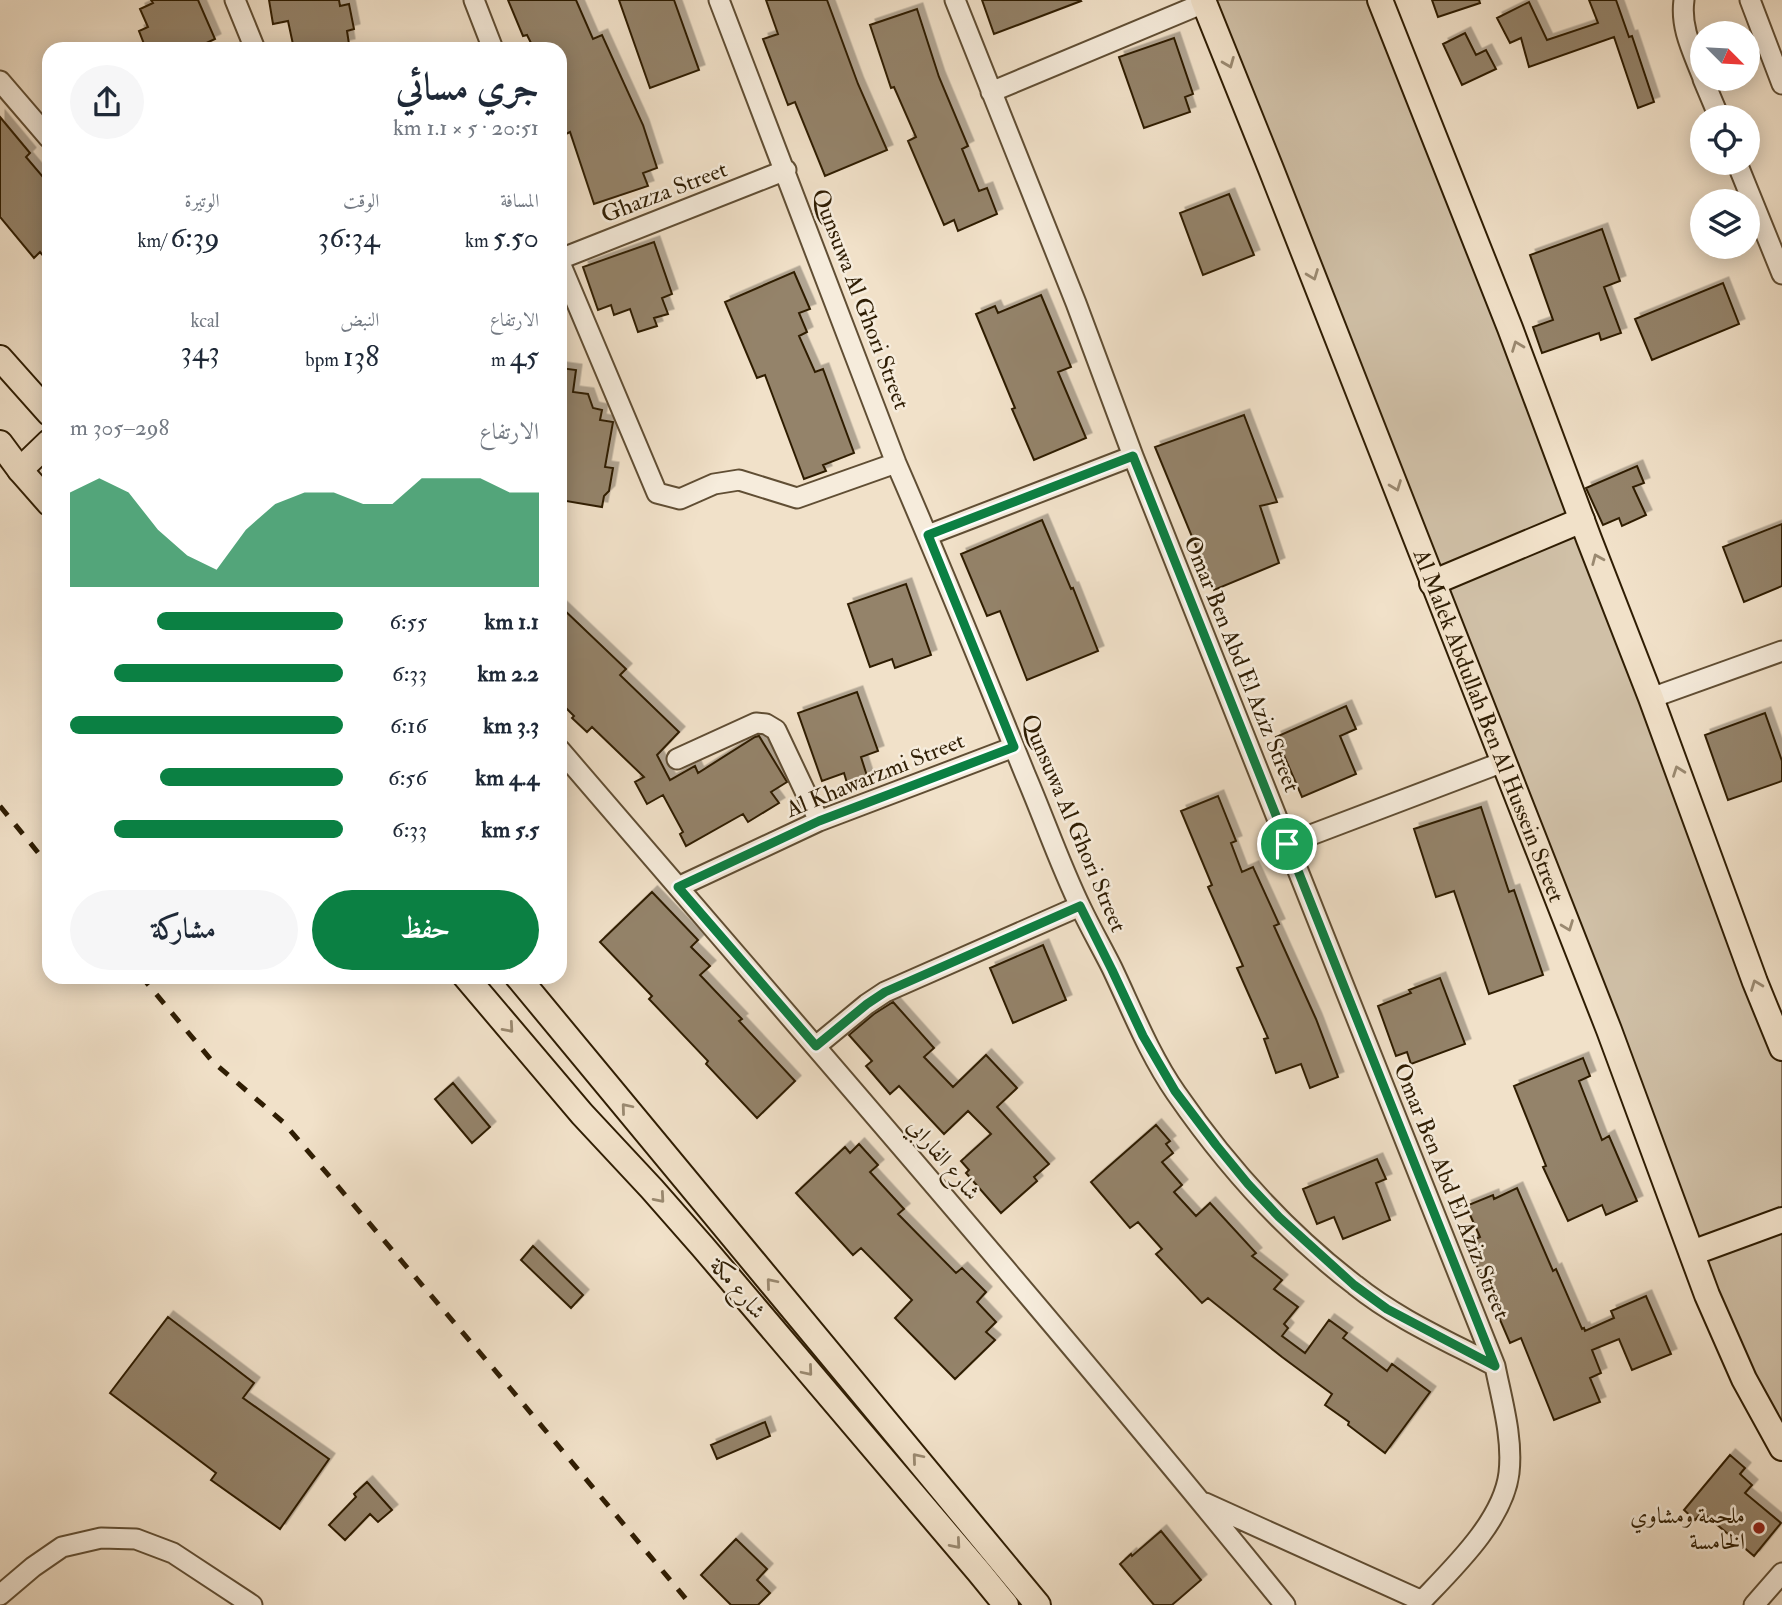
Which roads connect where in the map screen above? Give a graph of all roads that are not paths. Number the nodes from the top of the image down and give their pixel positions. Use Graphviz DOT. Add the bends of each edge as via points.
graph roads {
  1 [pos="235,0"];
  2 [pos="474,0"];
  3 [pos="719,0"];
  4 [pos="955,0"];
  5 [pos="1380,0"];
  6 [pos="1684,0"];
  7 [pos="1751,0"];
  8 [pos="1203,1"];
  9 [pos="252,42"];
  10 [pos="490,42"];
  11 [pos="1690,45"];
  12 [pos="0,81"];
  13 [pos="1782,84"];
  14 [pos="991,92"];
  15 [pos="42,130"];
  16 [pos="786,170"];
  17 [pos="1742,175"];
  18 [pos="567,258"];
  19 [pos="1782,274"];
  20 [pos="567,278"];
  21 [pos="0,359"];
  22 [pos="42,406"];
  23 [pos="0,443"];
  24 [pos="42,449"];
  25 [pos="1133,456"];
  26 [pos="896,463"];
  27 [pos="20,470"];
  28 [pos="42,495"];
  29 [pos="1582,520"];
  30 [pos="928,535"];
  31 [pos="1432,583"];
  32 [pos="1782,651"];
  33 [pos="1651,698"];
  34 [pos="1014,747"];
  35 [pos="567,758"];
  36 [pos="677,759"];
  37 [pos="1503,762"];
  38 [pos="819,821"];
  39 [pos="1287,844"];
  40 [pos="678,887"];
  41 [pos="1080,906"];
  42 [pos="472,984"];
  43 [pos="524,984"];
  44 [pos="816,1046"];
  45 [pos="1782,1048"];
  46 [pos="1782,1220"];
  47 [pos="1692,1253"];
  48 [pos="1495,1366"];
  49 [pos="1782,1448"];
  50 [pos="1200,1501"];
  51 [pos="1782,1573"];
  52 [pos="0,1595"];
  53 [pos="1420,1603"];
  54 [pos="252,1605"];
  55 [pos="1006,1605"];
  56 [pos="1038,1605"];
  57 [pos="1285,1605"];
  58 [pos="1754,1605"];
  1 -- 9 [label="street"];
  2 -- 10 [label="street"];
  3 -- 16 [label="street, Qunsuwa Al Ghori Street"];
  4 -- 14 [label="street, Omar Ben Abd El Aziz Street"];
  29 -- 5 [label="main road, one-way"];
  6 -- 11 [label="street" via="1683,20"];
  7 -- 13 [label="street"];
  8 -- 14 [label="street"];
  8 -- 31 [label="main road, Al Malek Abdullah Ben Al Hussein Street, one-way"];
  12 -- 15 [label="street"];
  14 -- 25 [label="street, Omar Ben Abd El Aziz Street"];
  16 -- 18 [label="street, Ghazza Street"];
  16 -- 26 [label="street, Qunsuwa Al Ghori Street"];
  17 -- 19 [label="street"];
  20 -- 26 [label="street" via="657,493 680,499 714,484 739,480 797,498"];
  21 -- 22 [label="main road"];
  23 -- 27 [label="main road"];
  24 -- 27 [label="main road"];
  25 -- 30 [label="street"];
  25 -- 39 [label="street, Omar Ben Abd El Aziz Street"];
  26 -- 30 [label="street, Qunsuwa Al Ghori Street"];
  27 -- 28 [label="main road"];
  29 -- 31 [label="main road"];
  33 -- 29 [label="main road, one-way"];
  30 -- 34 [label="street, Qunsuwa Al Ghori Street"];
  31 -- 37 [label="main road, Al Malek Abdullah Ben Al Hussein Street"];
  32 -- 33 [label="street"];
  45 -- 33 [label="main road, one-way"];
  34 -- 38 [label="street, Al Khawarzmi Street"];
  34 -- 41 [label="street, Qunsuwa Al Ghori Street"];
  35 -- 40 [label="street, شارع الفارابي"];
  36 -- 38 [label="street" via="756,723 766,724 776,730"];
  37 -- 39 [label="street"];
  37 -- 47 [label="main road, Al Malek Abdullah Ben Al Hussein Street, one-way"];
  38 -- 40 [label="street, Al Khawarzmi Street"];
  39 -- 48 [label="street, Omar Ben Abd El Aziz Street"];
  40 -- 44 [label="street, شارع الفارابي"];
  41 -- 44 [label="street" via="885,992"];
  41 -- 48 [label="street, Qunsuwa Al Ghori Street" via="1175,1091 1248,1184 1354,1285 1387,1309"];
  42 -- 55 [label="main road, شارع مكة, one-way" via="703,1247"];
  56 -- 43 [label="main road, شارع مكة, one-way"];
  44 -- 50 [label="street, شارع الفارابي"];
  46 -- 47 [label="main road"];
  47 -- 49 [label="main road, Al Malek Abdullah Ben Al Hussein Street" via="1744,1379"];
  48 -- 53 [label="street, Omar Ben Abd El Aziz Street" via="1510,1447 1503,1497 1476,1541"];
  50 -- 53 [label="street"];
  50 -- 57 [label="street, شارع الفارابي"];
  51 -- 58 [label="street"];
  52 -- 54 [label="street" via="62,1547 101,1538 136,1539 173,1553"];
}
